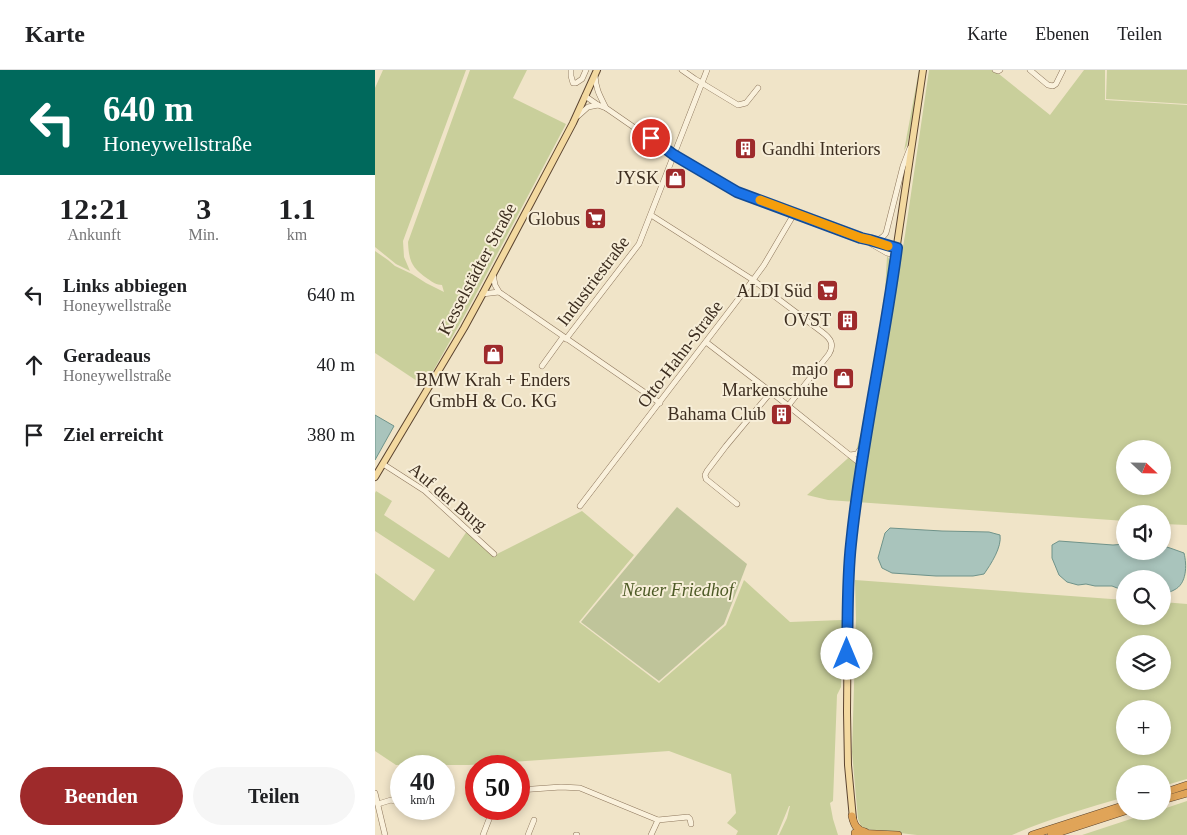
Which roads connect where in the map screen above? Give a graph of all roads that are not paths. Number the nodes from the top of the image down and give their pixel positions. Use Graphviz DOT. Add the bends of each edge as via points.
graph roads {
  1 [pos="571,70"];
  2 [pos="586,70"];
  3 [pos="681,70"];
  4 [pos="707,70"];
  5 [pos="923,70"];
  6 [pos="995,70"];
  7 [pos="1000,70"];
  8 [pos="1030,70"];
  9 [pos="1063,70"];
  10 [pos="596,73"];
  11 [pos="702,84"];
  12 [pos="758,88"];
  13 [pos="586,94"];
  14 [pos="599,102"];
  15 [pos="573,122"];
  16 [pos="912,143"];
  17 [pos="674,155"];
  18 [pos="794,214"];
  19 [pos="651,215"];
  20 [pos="861,238"];
  21 [pos="870,240"];
  22 [pos="897,251"];
  23 [pos="493,274"];
  24 [pos="753,280"];
  25 [pos="499,292"];
  26 [pos="482,294"];
  27 [pos="565,338"];
  28 [pos="706,342"];
  29 [pos="542,366"];
  30 [pos="771,392"];
  31 [pos="660,403"];
  32 [pos="788,406"];
  33 [pos="865,442"];
  34 [pos="849,455"];
  35 [pos="383,464"];
  36 [pos="862,465"];
  37 [pos="375,477"];
  38 [pos="737,504"];
  39 [pos="580,506"];
  40 [pos="494,554"];
  41 [pos="1187,785"];
  42 [pos="530,789"];
  43 [pos="1171,790"];
  44 [pos="375,793"];
  45 [pos="1187,793"];
  46 [pos="1171,798"];
  47 [pos="390,800"];
  48 [pos="378,804"];
  49 [pos="1116,808"];
  50 [pos="1116,814"];
  51 [pos="852,816"];
  52 [pos="489,820"];
  53 [pos="534,820"];
  54 [pos="658,820"];
  55 [pos="691,824"];
  56 [pos="873,833"];
  57 [pos="855,834"];
  58 [pos="385,835"];
  59 [pos="483,835"];
  60 [pos="528,835"];
  61 [pos="651,835"];
  62 [pos="898,835"];
  63 [pos="1033,835"];
  64 [pos="1051,835"];
  1 -- 2 [label="street" via="571,78 576,84"];
  3 -- 11 [label="street"];
  4 -- 11 [label="street, Industriestraße"];
  5 -- 16 [label="main road"];
  6 -- 7 [label="street"];
  8 -- 9 [label="street" via="1048,86 1056,84"];
  10 -- 13 [label="main road, Kesselstädter Straße"];
  10 -- 14 [label="street"];
  11 -- 12 [label="street" via="739,105 746,103"];
  11 -- 17 [label="street, Industriestraße"];
  13 -- 14 [label="street"];
  13 -- 15 [label="main road, Kesselstädter Straße"];
  14 -- 15 [label="street" via="588,107"];
  14 -- 17 [label="street"];
  15 -- 23 [label="main road, Kesselstädter Straße"];
  16 -- 21 [label="street" via="886,232 880,239"];
  16 -- 22 [label="main road"];
  17 -- 18 [label="street" via="737,192"];
  17 -- 19 [label="street, Industriestraße"];
  18 -- 20 [label="street"];
  18 -- 24 [label="street, Otto-Hahn-Straße"];
  19 -- 24 [label="street"];
  19 -- 27 [label="street, Industriestraße" via="638,246"];
  20 -- 21 [label="street"];
  20 -- 22 [label="street" via="885,252"];
  21 -- 22 [label="street"];
  22 -- 33 [label="main road"];
  23 -- 25 [label="street"];
  23 -- 26 [label="main road, Kesselstädter Straße"];
  24 -- 28 [label="street, Otto-Hahn-Straße"];
  24 -- 32 [label="street" via="829,337 832,343 829,354"];
  25 -- 26 [label="street"];
  25 -- 27 [label="street"];
  26 -- 35 [label="main road, Kesselstädter Straße"];
  27 -- 29 [label="street, Industriestraße"];
  27 -- 31 [label="street"];
  28 -- 30 [label="street"];
  28 -- 31 [label="street, Otto-Hahn-Straße"];
  30 -- 32 [label="street"];
  30 -- 38 [label="street" via="705,476"];
  31 -- 39 [label="street, Otto-Hahn-Straße"];
  32 -- 34 [label="street"];
  33 -- 34 [label="street" via="857,454"];
  33 -- 36 [label="main road"];
  34 -- 36 [label="street"];
  35 -- 37 [label="main road, Kesselstädter Straße"];
  35 -- 40 [label="street, Auf der Burg" via="425,491"];
  36 -- 51 [label="main road" via="850,546 848,596 847,712"];
  41 -- 43 [label="highway"];
  42 -- 54 [label="street" via="580,788"];
  44 -- 48 [label="street"];
  45 -- 46 [label="highway"];
  47 -- 48 [label="street"];
  48 -- 58 [label="street"];
  49 -- 63 [label="highway"];
  50 -- 64 [label="highway"];
  51 -- 56 [label="highway" via="858,830"];
  51 -- 57 [label="main road"];
  52 -- 59 [label="street"];
  53 -- 60 [label="street"];
  54 -- 55 [label="street" via="688,818"];
  54 -- 61 [label="street"];
  56 -- 57 [label="highway"];
  56 -- 62 [label="highway"];
}
